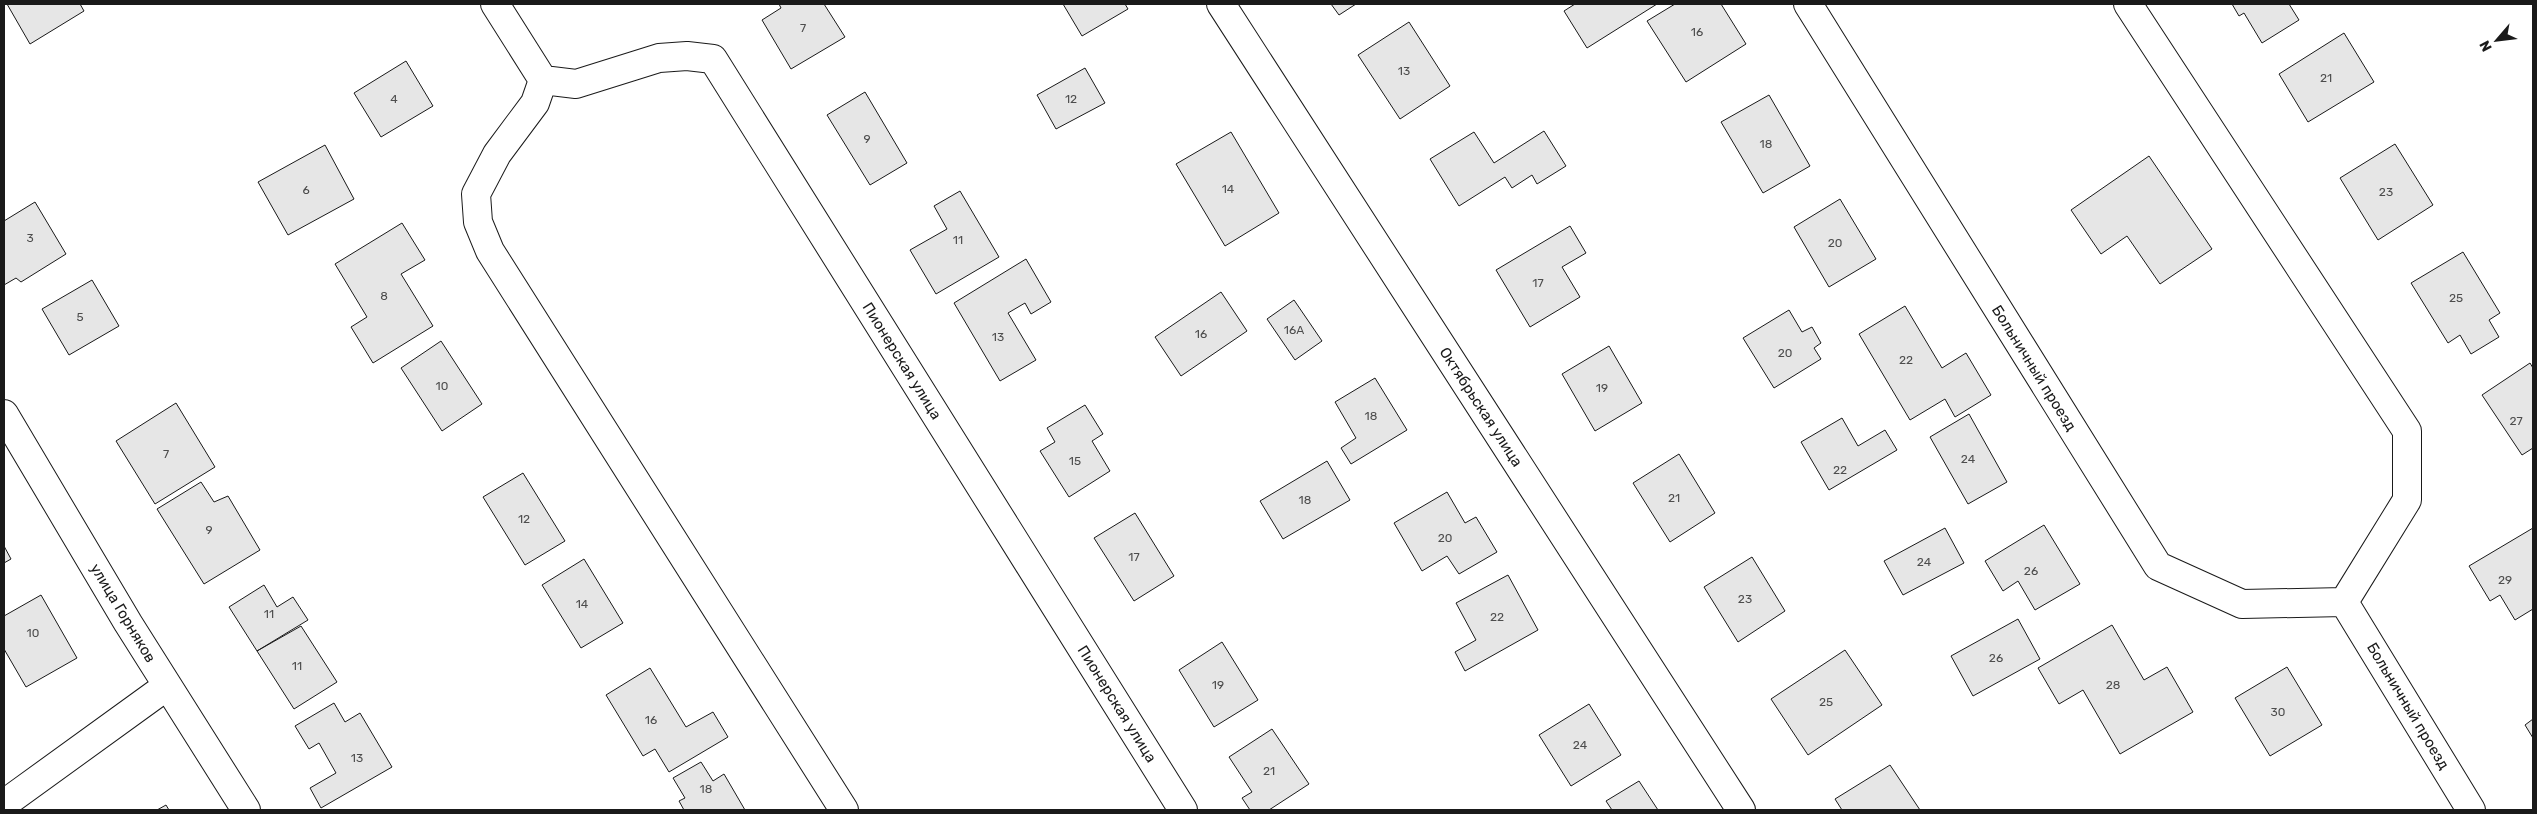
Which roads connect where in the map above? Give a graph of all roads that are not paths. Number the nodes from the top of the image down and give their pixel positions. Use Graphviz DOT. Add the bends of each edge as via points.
graph roads {
  1 [pos="494,4"];
  2 [pos="1221,4"];
  3 [pos="1808,4"];
  4 [pos="2128,4"];
  5 [pos="543,80"];
  6 [pos="4,414"];
  7 [pos="2344,602"];
  8 [pos="167,686"];
  9 [pos="4,804"];
  10 [pos="246,810"];
  11 [pos="844,810"];
  12 [pos="1183,810"];
  13 [pos="1741,810"];
  14 [pos="2471,810"];
  1 -- 5 [label="street"];
  2 -- 13 [label="street, Октябрьская улица"];
  3 -- 7 [label="street, Больничный проезд" via="2158,566 2242,604"];
  4 -- 7 [label="street" via="2407,431 2407,500"];
  5 -- 11 [label="street" via="535,103 497,154 476,194 478,222 490,251"];
  5 -- 12 [label="street, Пионерская улица" via="576,84 659,58 687,56 713,59"];
  6 -- 8 [label="street, улица Горняков"];
  7 -- 14 [label="street, Больничный проезд"];
  8 -- 9 [label="street"];
  8 -- 10 [label="street, улица Горняков"];
}
